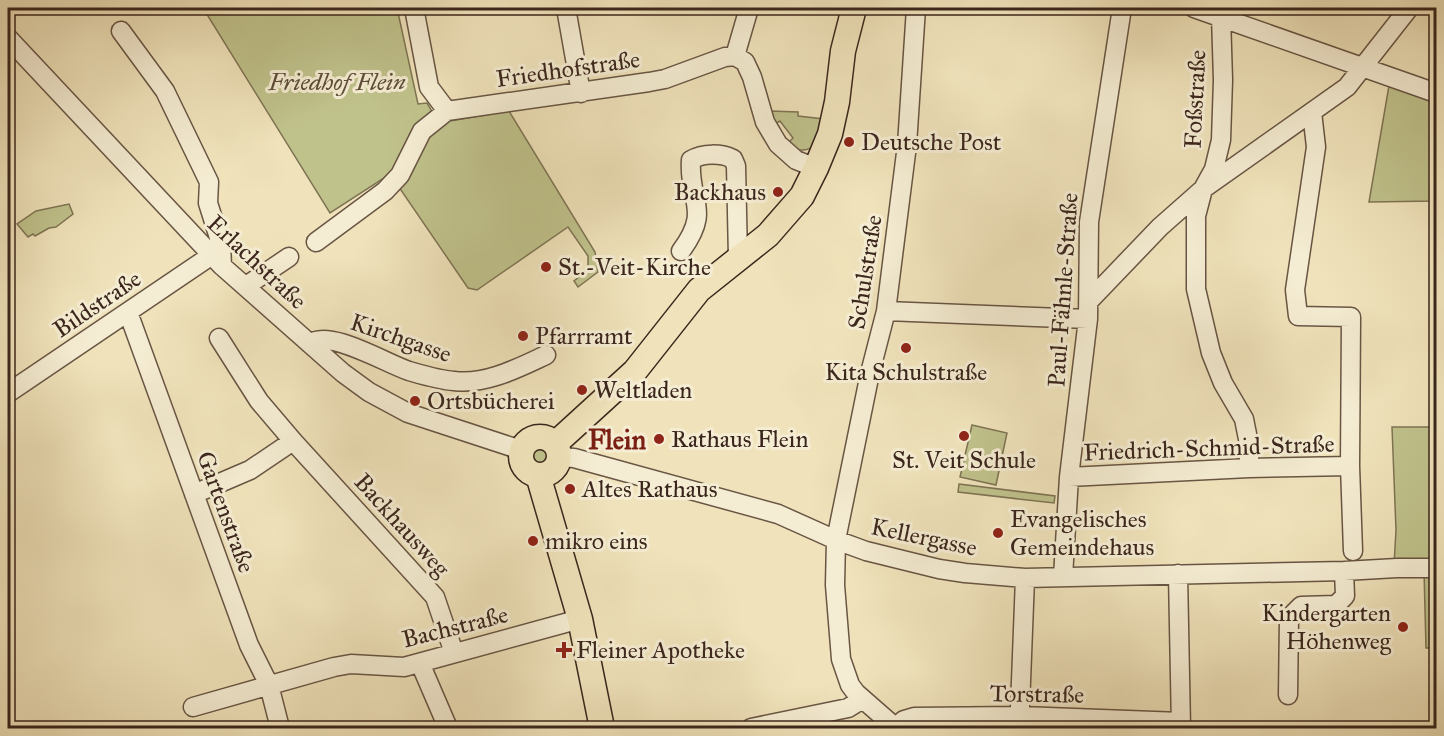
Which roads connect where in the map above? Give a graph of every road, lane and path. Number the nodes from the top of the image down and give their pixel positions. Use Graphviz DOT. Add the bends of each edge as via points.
graph roads {
  1 [pos="414,8"];
  2 [pos="566,8"];
  3 [pos="749,8"];
  4 [pos="855,8"];
  5 [pos="916,8"];
  6 [pos="1122,8"];
  7 [pos="1194,8"];
  8 [pos="1409,8"];
  9 [pos="1223,12"];
  10 [pos="121,31"];
  11 [pos="8,38"];
  12 [pos="735,56"];
  13 [pos="1363,66"];
  14 [pos="581,93"];
  15 [pos="1437,93"];
  16 [pos="447,111"];
  17 [pos="1312,112"];
  18 [pos="816,168"];
  19 [pos="1203,189"];
  20 [pos="316,242"];
  21 [pos="681,251"];
  22 [pos="289,257"];
  23 [pos="738,258"];
  24 [pos="217,260"];
  25 [pos="246,286"];
  26 [pos="886,310"];
  27 [pos="1089,310"];
  28 [pos="128,312"];
  29 [pos="219,338"];
  30 [pos="310,344"];
  31 [pos="546,355"];
  32 [pos="8,393"];
  33 [pos="293,441"];
  34 [pos="521,450"];
  35 [pos="557,451"];
  36 [pos="1350,466"];
  37 [pos="1250,468"];
  38 [pos="538,475"];
  39 [pos="1069,477"];
  40 [pos="194,494"];
  41 [pos="836,540"];
  42 [pos="1353,551"];
  43 [pos="1437,568"];
  44 [pos="1344,571"];
  45 [pos="1178,574"];
  46 [pos="1063,577"];
  47 [pos="1025,578"];
  48 [pos="580,618"];
  49 [pos="454,653"];
  50 [pos="420,663"];
  51 [pos="269,685"];
  52 [pos="1288,695"];
  53 [pos="861,700"];
  54 [pos="193,707"];
  55 [pos="1021,722"];
  56 [pos="1181,725"];
  57 [pos="896,728"];
  58 [pos="280,729"];
  59 [pos="448,729"];
  60 [pos="602,729"];
  61 [pos="751,729"];
  1 -- 16 [label="street" via="429,87"];
  2 -- 14 [label="street"];
  3 -- 12 [label="street"];
  4 -- 18 [label="main road" via="843,51 833,122"];
  5 -- 26 [label="street, Schulstraße" via="907,146"];
  6 -- 27 [label="street, Paul-Fähnle-Straße" via="1089,222"];
  7 -- 9 [label="street"];
  8 -- 13 [label="street"];
  9 -- 13 [label="street"];
  9 -- 19 [label="street, Foßstraße" via="1221,140 1214,169"];
  10 -- 24 [label="street" via="165,91 209,183 208,203 221,244"];
  11 -- 24 [label="street, Erlachstraße"];
  12 -- 14 [label="street, Friedhofstraße" via="665,79"];
  12 -- 18 [label="street" via="745,62 765,122 778,144 796,160"];
  13 -- 15 [label="street"];
  13 -- 17 [label="street" via="1347,87"];
  14 -- 16 [label="street, Friedhofstraße"];
  16 -- 20 [label="street" via="422,131 400,175 386,191"];
  17 -- 19 [label="street"];
  17 -- 36 [label="street" via="1316,147 1295,290 1298,316 1351,317"];
  18 -- 23 [label="main road" via="802,196 783,220"];
  19 -- 27 [label="street" via="1160,227"];
  19 -- 37 [label="street, Foßstraße" via="1196,216 1196,289 1211,353 1244,419"];
  21 -- 23 [label="street" via="697,224 691,160 724,154 734,159 736,166"];
  22 -- 25 [label="street"];
  23 -- 35 [label="main road" via="699,290 635,371"];
  24 -- 25 [label="street, Erlachstraße"];
  24 -- 28 [label="street, Bildstraße"];
  25 -- 30 [label="street, Erlachstraße"];
  26 -- 27 [label="street"];
  26 -- 41 [label="street, Schulstraße"];
  27 -- 39 [label="street, Paul-Fähnle-Straße"];
  28 -- 32 [label="street, Bildstraße"];
  28 -- 40 [label="street, Gartenstraße"];
  29 -- 33 [label="street, Backhausweg" via="259,401"];
  30 -- 31 [label="street, Kirchgasse" via="324,338 340,342 408,371 454,381 493,377"];
  30 -- 34 [label="street, Erlachstraße" via="389,404"];
  33 -- 40 [label="street" via="250,470"];
  33 -- 49 [label="street, Backhausweg" via="435,597"];
  34 -- 35 [label="main road" via="528,441 539,437 550,440"];
  34 -- 38 [label="main road" via="526,470"];
  35 -- 38 [label="main road" via="554,470"];
  35 -- 41 [label="street, Kellergasse" via="657,483 778,514"];
  36 -- 37 [label="street, Friedrich-Schmid-Straße"];
  36 -- 42 [label="street"];
  37 -- 39 [label="street, Friedrich-Schmid-Straße"];
  38 -- 48 [label="main road"];
  39 -- 46 [label="street, Paul-Fähnle-Straße"];
  40 -- 51 [label="street, Gartenstraße" via="249,645"];
  41 -- 47 [label="street, Kellergasse" via="939,569"];
  41 -- 53 [label="street, Schulstraße" via="835,585 842,659 850,685"];
  43 -- 44 [label="street, Kellergasse"];
  44 -- 45 [label="street, Kellergasse"];
  44 -- 52 [label="street" via="1345,596 1336,605 1301,606 1288,618"];
  45 -- 46 [label="street, Kellergasse"];
  45 -- 56 [label="street"];
  46 -- 47 [label="street, Kellergasse"];
  47 -- 55 [label="street"];
  48 -- 49 [label="street, Bachstraße"];
  48 -- 60 [label="main road"];
  49 -- 50 [label="street, Bachstraße"];
  50 -- 51 [label="street, Bachstraße" via="404,667 343,666"];
  50 -- 59 [label="street"];
  51 -- 54 [label="street, Bachstraße"];
  51 -- 58 [label="street, Gartenstraße"];
  53 -- 57 [label="street"];
  53 -- 61 [label="street" via="848,708"];
  55 -- 56 [label="street, Torstraße"];
  55 -- 57 [label="street, Torstraße" via="914,717"];
}
